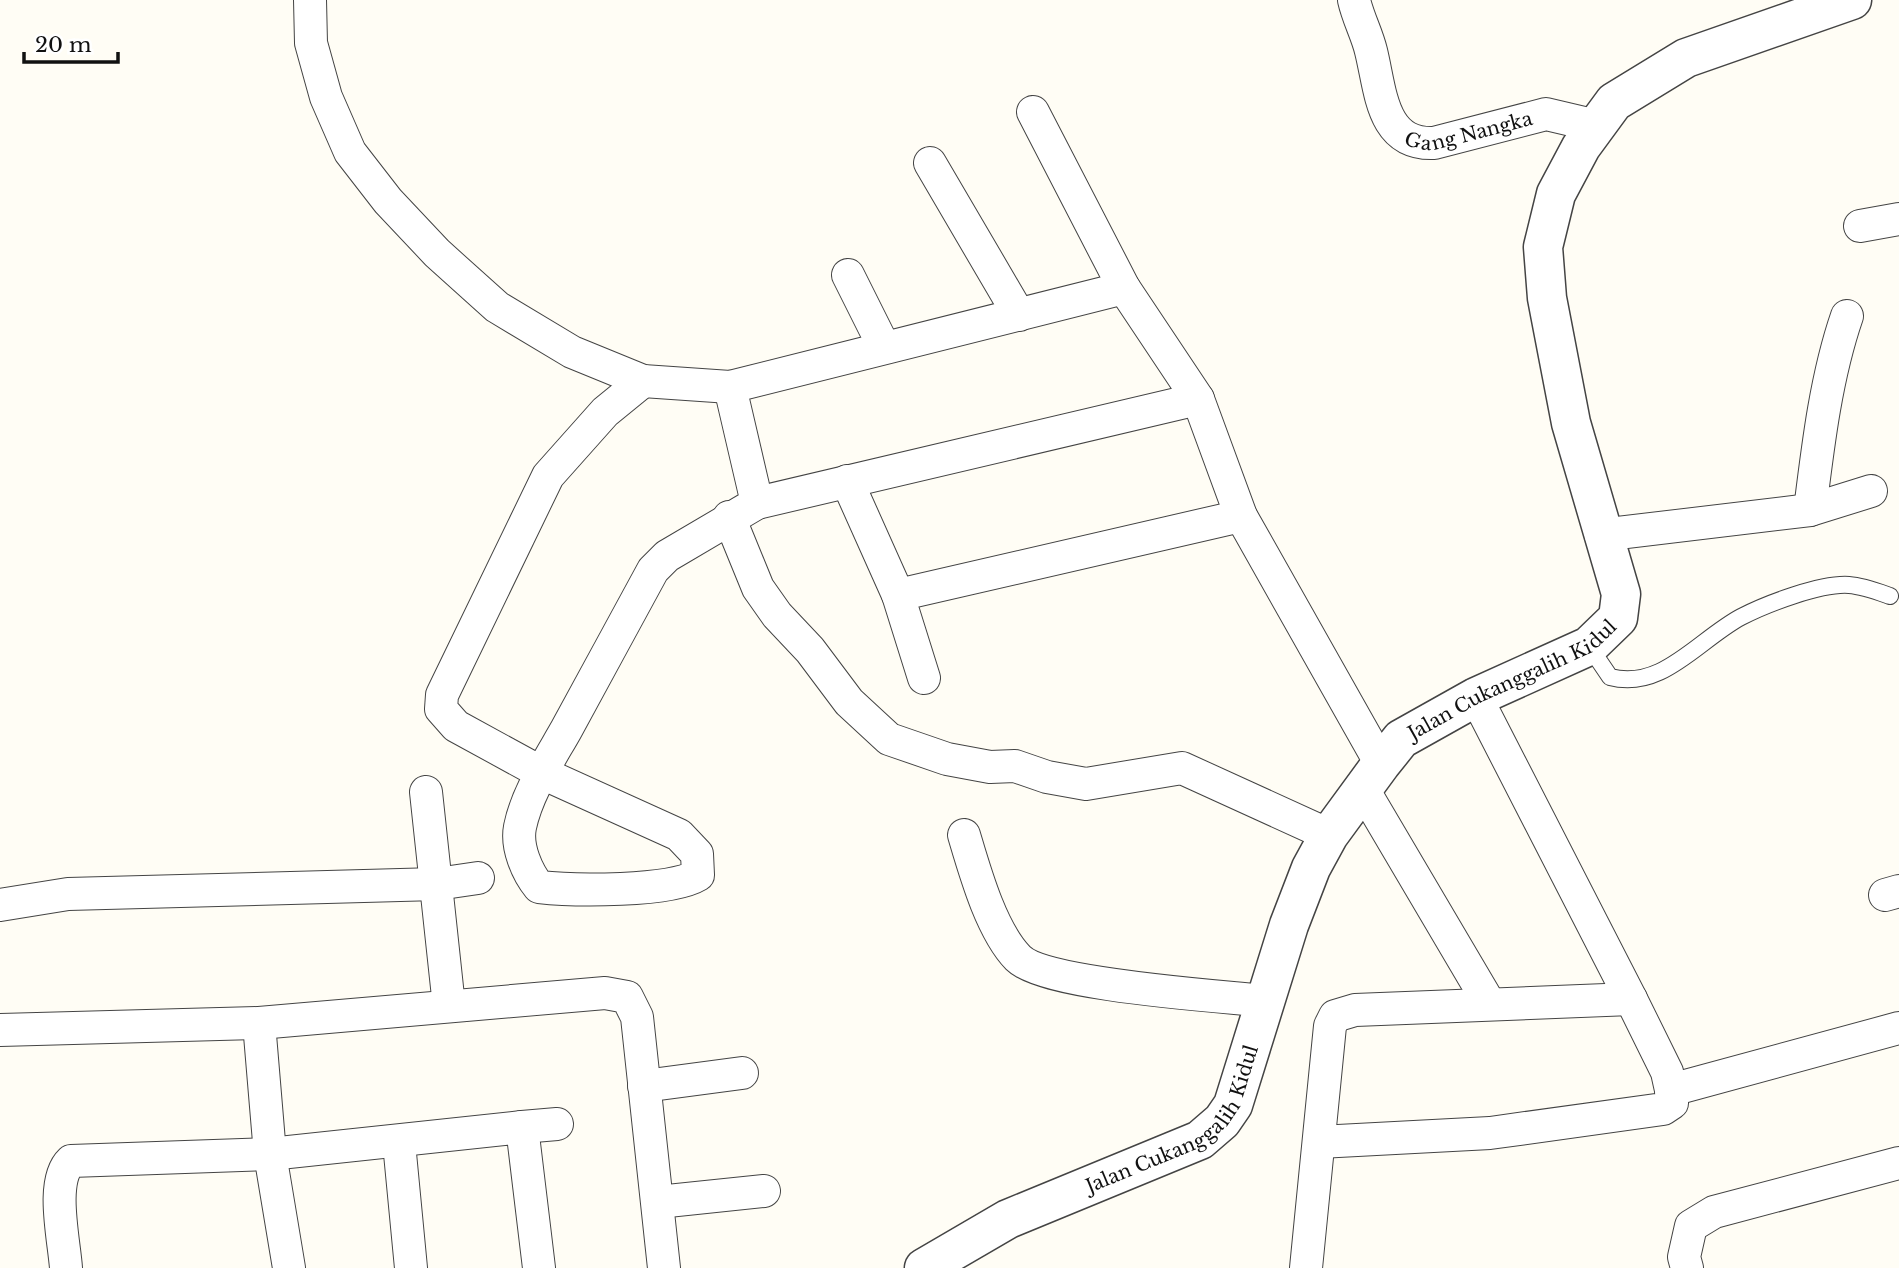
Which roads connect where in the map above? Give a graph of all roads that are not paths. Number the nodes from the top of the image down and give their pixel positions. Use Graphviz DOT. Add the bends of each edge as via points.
graph roads {
  1 [pos="310,0"];
  2 [pos="1354,0"];
  3 [pos="1852,0"];
  4 [pos="1033,112"];
  5 [pos="1597,126"];
  6 [pos="930,163"];
  7 [pos="1899,219"];
  8 [pos="1860,226"];
  9 [pos="848,275"];
  10 [pos="1124,288"];
  11 [pos="1019,315"];
  12 [pos="1847,316"];
  13 [pos="884,347"];
  14 [pos="643,381"];
  15 [pos="730,387"];
  16 [pos="1198,399"];
  17 [pos="847,481"];
  18 [pos="1871,491"];
  19 [pos="743,510"];
  20 [pos="1810,510"];
  21 [pos="1241,516"];
  22 [pos="1601,535"];
  23 [pos="898,595"];
  24 [pos="1890,596"];
  25 [pos="1589,646"];
  26 [pos="924,678"];
  27 [pos="1476,696"];
  28 [pos="542,772"];
  29 [pos="1372,778"];
  30 [pos="426,792"];
  31 [pos="964,835"];
  32 [pos="1329,835"];
  33 [pos="478,878"];
  34 [pos="437,884"];
  35 [pos="0,905"];
  36 [pos="1631,999"];
  37 [pos="1266,1001"];
  38 [pos="1489,1003"];
  39 [pos="449,1006"];
  40 [pos="259,1023"];
  41 [pos="1899,1028"];
  42 [pos="0,1030"];
  43 [pos="742,1073"];
  44 [pos="644,1086"];
  45 [pos="1671,1090"];
  46 [pos="557,1124"];
  47 [pos="522,1128"];
  48 [pos="1319,1142"];
  49 [pos="399,1143"];
  50 [pos="270,1154"];
  51 [pos="1899,1163"];
  52 [pos="764,1191"];
  53 [pos="658,1202"];
  54 [pos="66,1268"];
  55 [pos="289,1268"];
  56 [pos="411,1268"];
  57 [pos="539,1268"];
  58 [pos="664,1268"];
  59 [pos="924,1268"];
  60 [pos="1306,1268"];
  61 [pos="1687,1268"];
  1 -- 14 [label="street" via="311,43 326,97 350,152 388,201 497,307 572,352"];
  2 -- 5 [label="street, Gang Nangka" via="1387,114 1404,138 1434,143 1546,114"];
  3 -- 5 [label="street, Jalan Cukanggalih Kidul" via="1686,58 1614,102"];
  4 -- 10 [label="street"];
  5 -- 22 [label="street, Jalan Cukanggalih Kidul" via="1556,194 1543,247 1547,298 1571,423"];
  6 -- 11 [label="street"];
  7 -- 8 [label="street"];
  9 -- 13 [label="street"];
  10 -- 11 [label="street"];
  10 -- 16 [label="street"];
  11 -- 13 [label="street"];
  12 -- 20 [label="street" via="1818,444"];
  13 -- 15 [label="street"];
  14 -- 15 [label="street"];
  14 -- 28 [label="street" via="605,412 548,477 442,695 441,709 456,726"];
  15 -- 19 [label="street"];
  16 -- 17 [label="street"];
  16 -- 21 [label="street"];
  17 -- 19 [label="street"];
  17 -- 23 [label="street"];
  18 -- 20 [label="street"];
  19 -- 28 [label="street" via="667,556 653,570"];
  19 -- 32 [label="street" via="764,597 849,702 889,739 947,759 990,767 1015,766 1086,784 1182,768"];
  20 -- 22 [label="street"];
  21 -- 23 [label="street"];
  21 -- 29 [label="street"];
  22 -- 25 [label="street, Jalan Cukanggalih Kidul" via="1621,594 1618,618"];
  23 -- 26 [label="street"];
  24 -- 25 [label="lane" via="1845,584 1783,601 1740,617 1649,679 1610,677"];
  25 -- 27 [label="street, Jalan Cukanggalih Kidul"];
  27 -- 29 [label="street, Jalan Cukanggalih Kidul" via="1401,739"];
  27 -- 36 [label="street"];
  28 -- 28 [label="street" via="519,829 529,875 539,887 677,884 698,875 697,854 679,835"];
  29 -- 32 [label="street, Jalan Cukanggalih Kidul"];
  29 -- 38 [label="street"];
  30 -- 34 [label="street"];
  31 -- 37 [label="street" via="995,919 1020,960 1066,978"];
  32 -- 37 [label="street, Jalan Cukanggalih Kidul" via="1311,868"];
  33 -- 34 [label="street"];
  34 -- 35 [label="street" via="68,894"];
  34 -- 39 [label="street"];
  36 -- 38 [label="street"];
  36 -- 45 [label="street" via="1667,1072"];
  37 -- 59 [label="street, Jalan Cukanggalih Kidul" via="1233,1105 1200,1140 1008,1219"];
  38 -- 48 [label="street" via="1355,1010 1335,1016 1330,1026"];
  39 -- 40 [label="street"];
  39 -- 44 [label="street" via="605,993 627,997 637,1017"];
  40 -- 42 [label="street"];
  40 -- 50 [label="street"];
  41 -- 45 [label="street"];
  43 -- 44 [label="street"];
  44 -- 53 [label="street"];
  45 -- 48 [label="street" via="1672,1103 1663,1109 1490,1133"];
  46 -- 47 [label="street"];
  47 -- 49 [label="street"];
  47 -- 57 [label="street"];
  48 -- 60 [label="street"];
  49 -- 50 [label="street"];
  49 -- 56 [label="street"];
  50 -- 54 [label="street" via="71,1161 61,1170 59,1191"];
  50 -- 55 [label="street"];
  51 -- 61 [label="street" via="1714,1212 1690,1226 1684,1257"];
  52 -- 53 [label="street"];
  53 -- 58 [label="street"];
}
